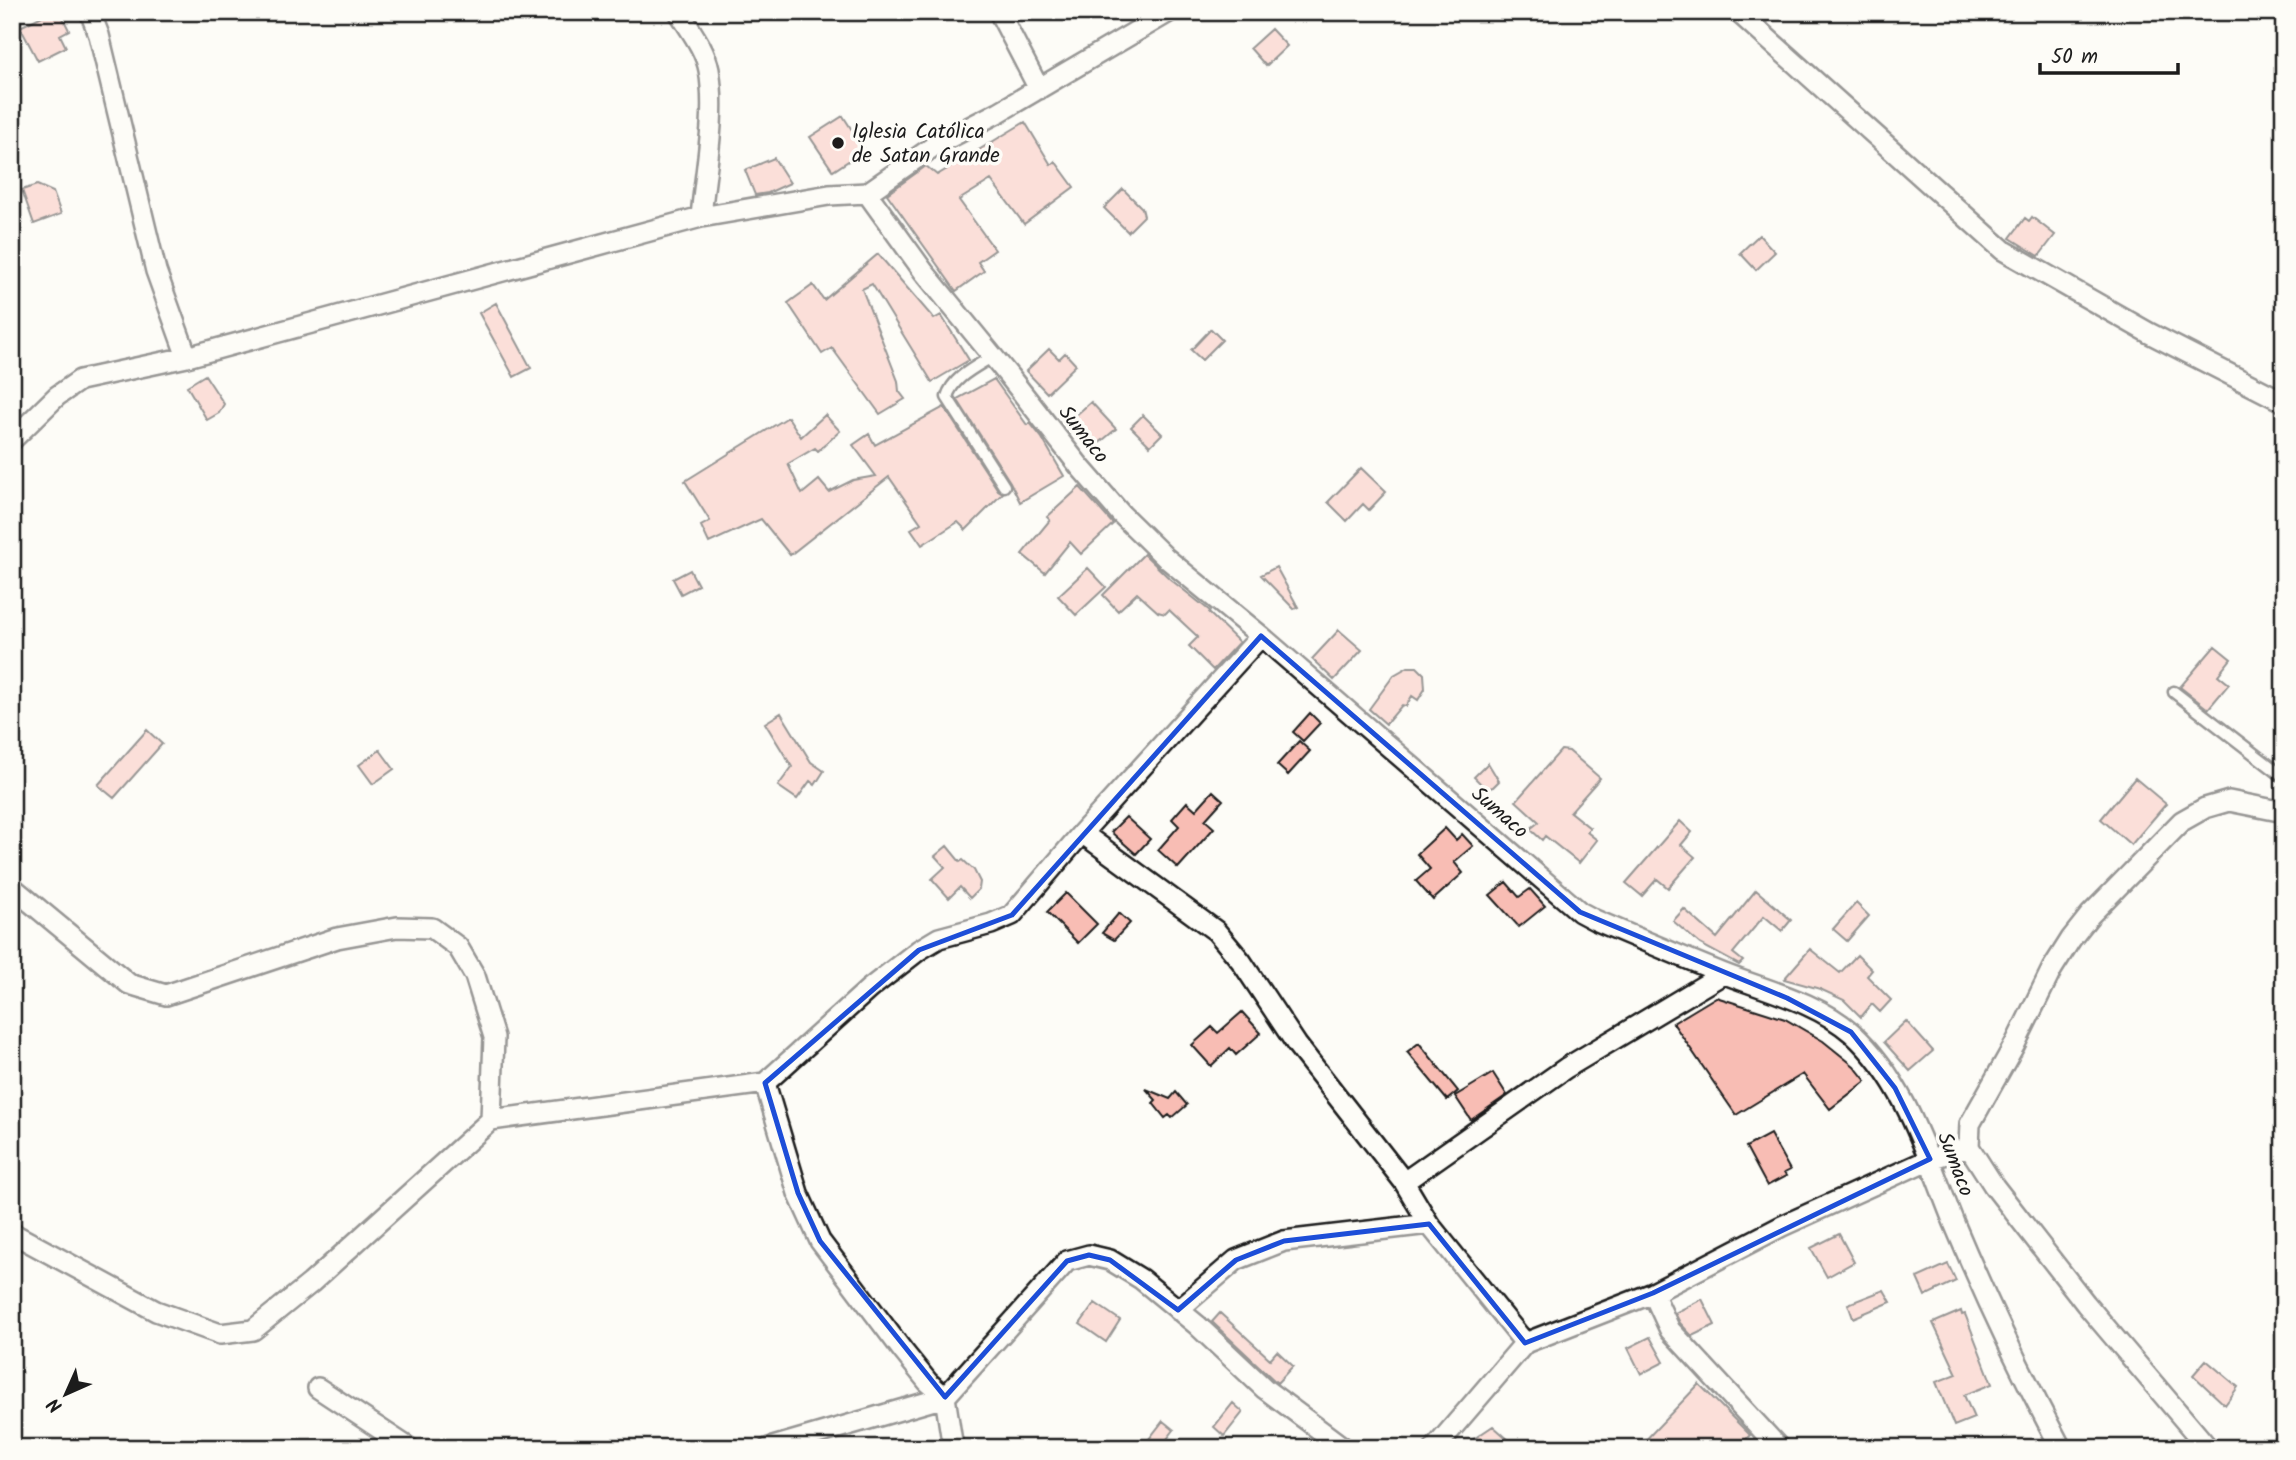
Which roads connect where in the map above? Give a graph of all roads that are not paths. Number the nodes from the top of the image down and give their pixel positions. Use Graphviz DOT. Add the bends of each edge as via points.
graph roads {
  1 [pos="90,12"];
  2 [pos="679,12"];
  3 [pos="999,12"];
  4 [pos="1169,12"];
  5 [pos="1738,12"];
  6 [pos="1039,89"];
  7 [pos="867,193"];
  8 [pos="701,217"];
  9 [pos="993,356"];
  10 [pos="187,357"];
  11 [pos="2284,402"];
  12 [pos="12,440"];
  13 [pos="1004,486"];
  14 [pos="1261,636"];
  15 [pos="2174,692"];
  16 [pos="2284,777"];
  17 [pos="2284,812"];
  18 [pos="1082,832"];
  19 [pos="12,887"];
  20 [pos="1723,974"];
  21 [pos="765,1083"];
  22 [pos="491,1120"];
  23 [pos="1969,1147"];
  24 [pos="1930,1159"];
  25 [pos="1404,1182"];
  26 [pos="1429,1224"];
  27 [pos="12,1233"];
  28 [pos="1653,1293"];
  29 [pos="1178,1310"];
  30 [pos="1525,1343"];
  31 [pos="318,1388"];
  32 [pos="945,1396"];
  33 [pos="409,1448"];
  34 [pos="769,1448"];
  35 [pos="953,1448"];
  36 [pos="1344,1448"];
  37 [pos="1435,1448"];
  38 [pos="1779,1448"];
  39 [pos="2061,1448"];
  40 [pos="2208,1448"];
  1 -- 10 [label="street" via="156,271"];
  2 -- 8 [label="street" via="709,69 711,120"];
  3 -- 6 [label="street"];
  4 -- 6 [label="street"];
  5 -- 11 [label="street" via="2003,250 2149,333"];
  6 -- 7 [label="street" via="937,144"];
  7 -- 8 [label="street"];
  7 -- 9 [label="street, Sumaco" via="923,272"];
  8 -- 10 [label="street"];
  9 -- 13 [label="lane" via="950,387 947,397"];
  9 -- 14 [label="street, Sumaco" via="1121,514 1166,558"];
  10 -- 12 [label="street" via="80,380"];
  14 -- 18 [label="street"];
  14 -- 20 [label="street, Sumaco" via="1580,912"];
  15 -- 16 [label="lane"];
  17 -- 23 [label="street" via="2229,801 2205,808 2182,821 2090,915 2052,969 1970,1124"];
  18 -- 21 [label="street" via="1012,915 939,938 919,950"];
  18 -- 25 [label="street" via="1216,931 1297,1045"];
  19 -- 22 [label="street" via="129,984 166,995 337,938 397,926 432,928 458,947 475,976 494,1037"];
  20 -- 24 [label="street, Sumaco" via="1812,1009 1852,1032 1895,1088"];
  20 -- 25 [label="street" via="1566,1068"];
  21 -- 22 [label="street"];
  21 -- 32 [label="street" via="798,1193 820,1241 903,1351"];
  22 -- 27 [label="street" via="253,1330 220,1334 156,1311"];
  23 -- 24 [label="street"];
  23 -- 40 [label="street" via="2086,1304"];
  24 -- 28 [label="street" via="1782,1226"];
  24 -- 39 [label="street, Sumaco" via="1954,1223"];
  25 -- 26 [label="street"];
  26 -- 29 [label="street" via="1284,1241 1236,1260"];
  26 -- 30 [label="street"];
  28 -- 30 [label="street"];
  28 -- 38 [label="street" via="1670,1330"];
  29 -- 32 [label="street" via="1110,1260 1089,1255 1067,1261"];
  29 -- 36 [label="street" via="1265,1389"];
  30 -- 37 [label="street"];
  31 -- 33 [label="street"];
  32 -- 34 [label="street"];
  32 -- 35 [label="street"];
}
